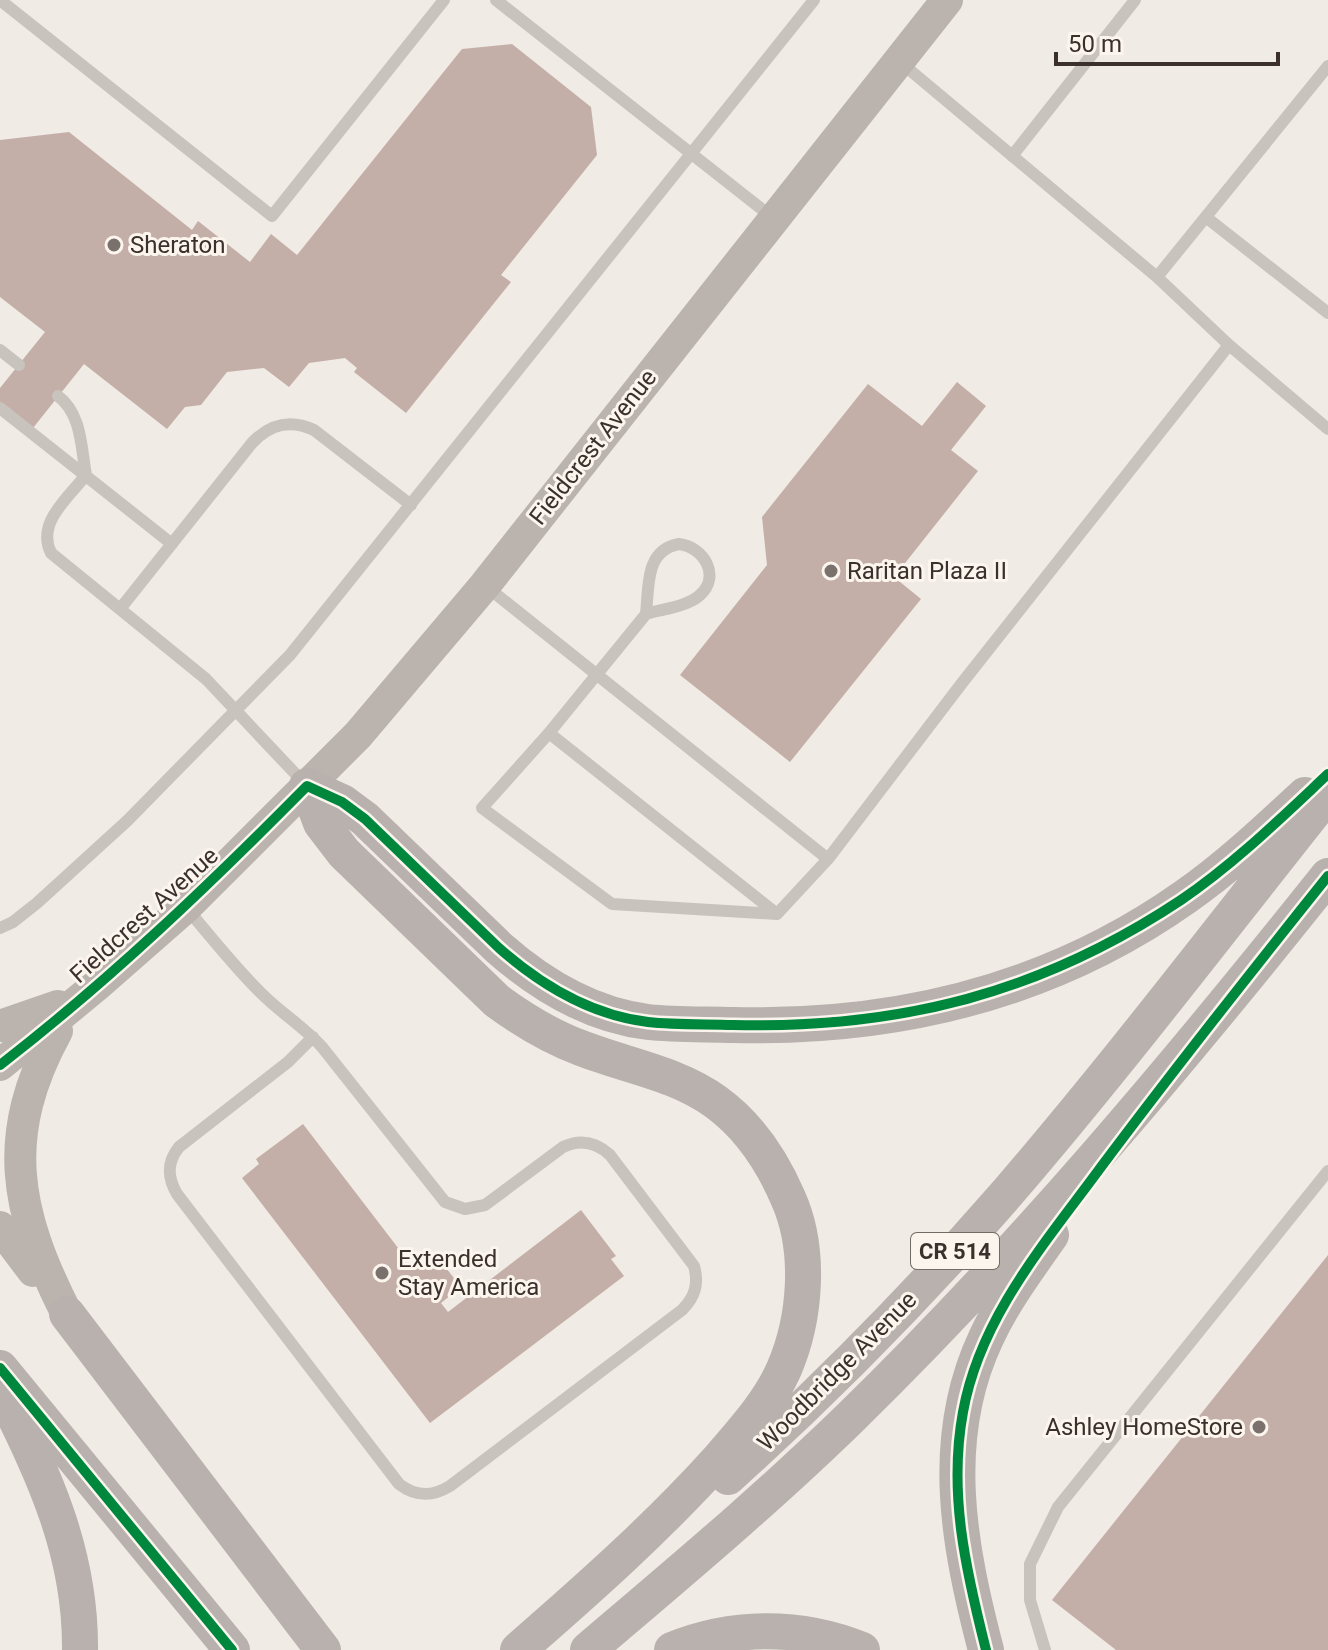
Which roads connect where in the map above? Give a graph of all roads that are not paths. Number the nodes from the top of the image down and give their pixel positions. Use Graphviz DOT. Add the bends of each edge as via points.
graph roads {
  1 [pos="0,0"];
  2 [pos="444,0"];
  3 [pos="496,0"];
  4 [pos="814,0"];
  5 [pos="947,0"];
  6 [pos="1135,0"];
  7 [pos="899,60"];
  8 [pos="1328,66"];
  9 [pos="691,154"];
  10 [pos="1012,156"];
  11 [pos="773,218"];
  12 [pos="1207,218"];
  13 [pos="1157,277"];
  14 [pos="1328,313"];
  15 [pos="1229,345"];
  16 [pos="0,350"];
  17 [pos="19,365"];
  18 [pos="58,396"];
  19 [pos="0,408"];
  20 [pos="1328,429"];
  21 [pos="86,475"];
  22 [pos="411,505"];
  23 [pos="172,544"];
  24 [pos="485,585"];
  25 [pos="120,609"];
  26 [pos="646,614"];
  27 [pos="596,674"];
  28 [pos="238,710"];
  29 [pos="549,733"];
  30 [pos="1328,774"];
  31 [pos="307,786"];
  32 [pos="1328,794"];
  33 [pos="828,859"];
  34 [pos="1328,876"];
  35 [pos="186,907"];
  36 [pos="777,914"];
  37 [pos="0,928"];
  38 [pos="96,986"];
  39 [pos="1210,1022"];
  40 [pos="0,1026"];
  41 [pos="313,1037"];
  42 [pos="0,1065"];
  43 [pos="1328,1171"];
  44 [pos="0,1227"];
  45 [pos="67,1314"];
  46 [pos="0,1368"];
  47 [pos="0,1388"];
  48 [pos="80,1650"];
  49 [pos="232,1650"];
  50 [pos="323,1650"];
  51 [pos="520,1650"];
  52 [pos="588,1650"];
  53 [pos="672,1650"];
  54 [pos="862,1650"];
  55 [pos="986,1650"];
  56 [pos="1045,1650"];
  1 -- 2 [label="lane" via="272,216"];
  3 -- 9 [label="lane"];
  4 -- 9 [label="lane"];
  5 -- 7 [label="street, Fieldcrest Avenue"];
  6 -- 10 [label="lane"];
  7 -- 10 [label="lane"];
  7 -- 11 [label="street, Fieldcrest Avenue"];
  8 -- 12 [label="lane"];
  9 -- 11 [label="lane"];
  9 -- 22 [label="lane"];
  10 -- 13 [label="lane"];
  11 -- 24 [label="street, Fieldcrest Avenue"];
  12 -- 13 [label="lane"];
  12 -- 14 [label="lane"];
  13 -- 15 [label="lane"];
  15 -- 20 [label="lane"];
  15 -- 33 [label="lane"];
  16 -- 17 [label="lane"];
  18 -- 21 [label="lane" via="76,422"];
  19 -- 21 [label="lane"];
  21 -- 23 [label="lane"];
  21 -- 25 [label="lane" via="50,520 46,538 55,558"];
  22 -- 23 [label="lane" via="314,430 285,424 252,443"];
  22 -- 28 [label="lane" via="307,635"];
  23 -- 25 [label="lane"];
  24 -- 27 [label="lane"];
  24 -- 31 [label="street, Fieldcrest Avenue" via="358,735"];
  25 -- 28 [label="lane"];
  26 -- 26 [label="lane" via="702,593 710,574 698,551 679,544 658,554 651,567"];
  26 -- 27 [label="lane"];
  27 -- 29 [label="lane"];
  27 -- 33 [label="lane"];
  28 -- 31 [label="lane"];
  28 -- 37 [label="lane" via="97,849 25,913"];
  29 -- 36 [label="lane"];
  29 -- 36 [label="lane" via="482,808 612,904"];
  30 -- 31 [label="main road" via="1182,899 1074,959 1010,986 935,1008 784,1026 647,1022 560,993 520,967 365,819"];
  31 -- 35 [label="street, Fieldcrest Avenue"];
  31 -- 51 [label="main road" via="321,823 344,853 497,1001 560,1039 681,1082 733,1116 774,1167 798,1225 798,1317 772,1391 734,1442 658,1523"];
  32 -- 51 [label="main road, Woodbridge Avenue / CR 514" via="1010,1190 902,1309 748,1460"];
  33 -- 36 [label="lane"];
  34 -- 39 [label="main road, Woodbridge Avenue / CR 514"];
  35 -- 38 [label="street, Fieldcrest Avenue"];
  35 -- 41 [label="lane" via="252,985"];
  38 -- 40 [label="street" via="55,1008"];
  38 -- 42 [label="street, Fieldcrest Avenue"];
  38 -- 45 [label="street" via="45,1047 23,1089 12,1126 21,1204 39,1259"];
  39 -- 52 [label="main road, Woodbridge Avenue / CR 514" via="918,1350 764,1499"];
  39 -- 55 [label="main road" via="1022,1277 976,1363 963,1412 956,1487 961,1537"];
  41 -- 41 [label="lane" via="445,1202 479,1208 563,1147 594,1144 610,1155 696,1273 694,1293 682,1310 437,1493 416,1494 399,1484 171,1182 170,1163 179,1147"];
  43 -- 56 [label="lane" via="1058,1507 1030,1564 1030,1600"];
  44 -- 45 [label="street"];
  45 -- 50 [label="main road"];
  46 -- 49 [label="main road"];
  47 -- 48 [label="main road" via="68,1543 78,1596"];
  53 -- 54 [label="main road" via="716,1636 762,1631 815,1636"];
}
